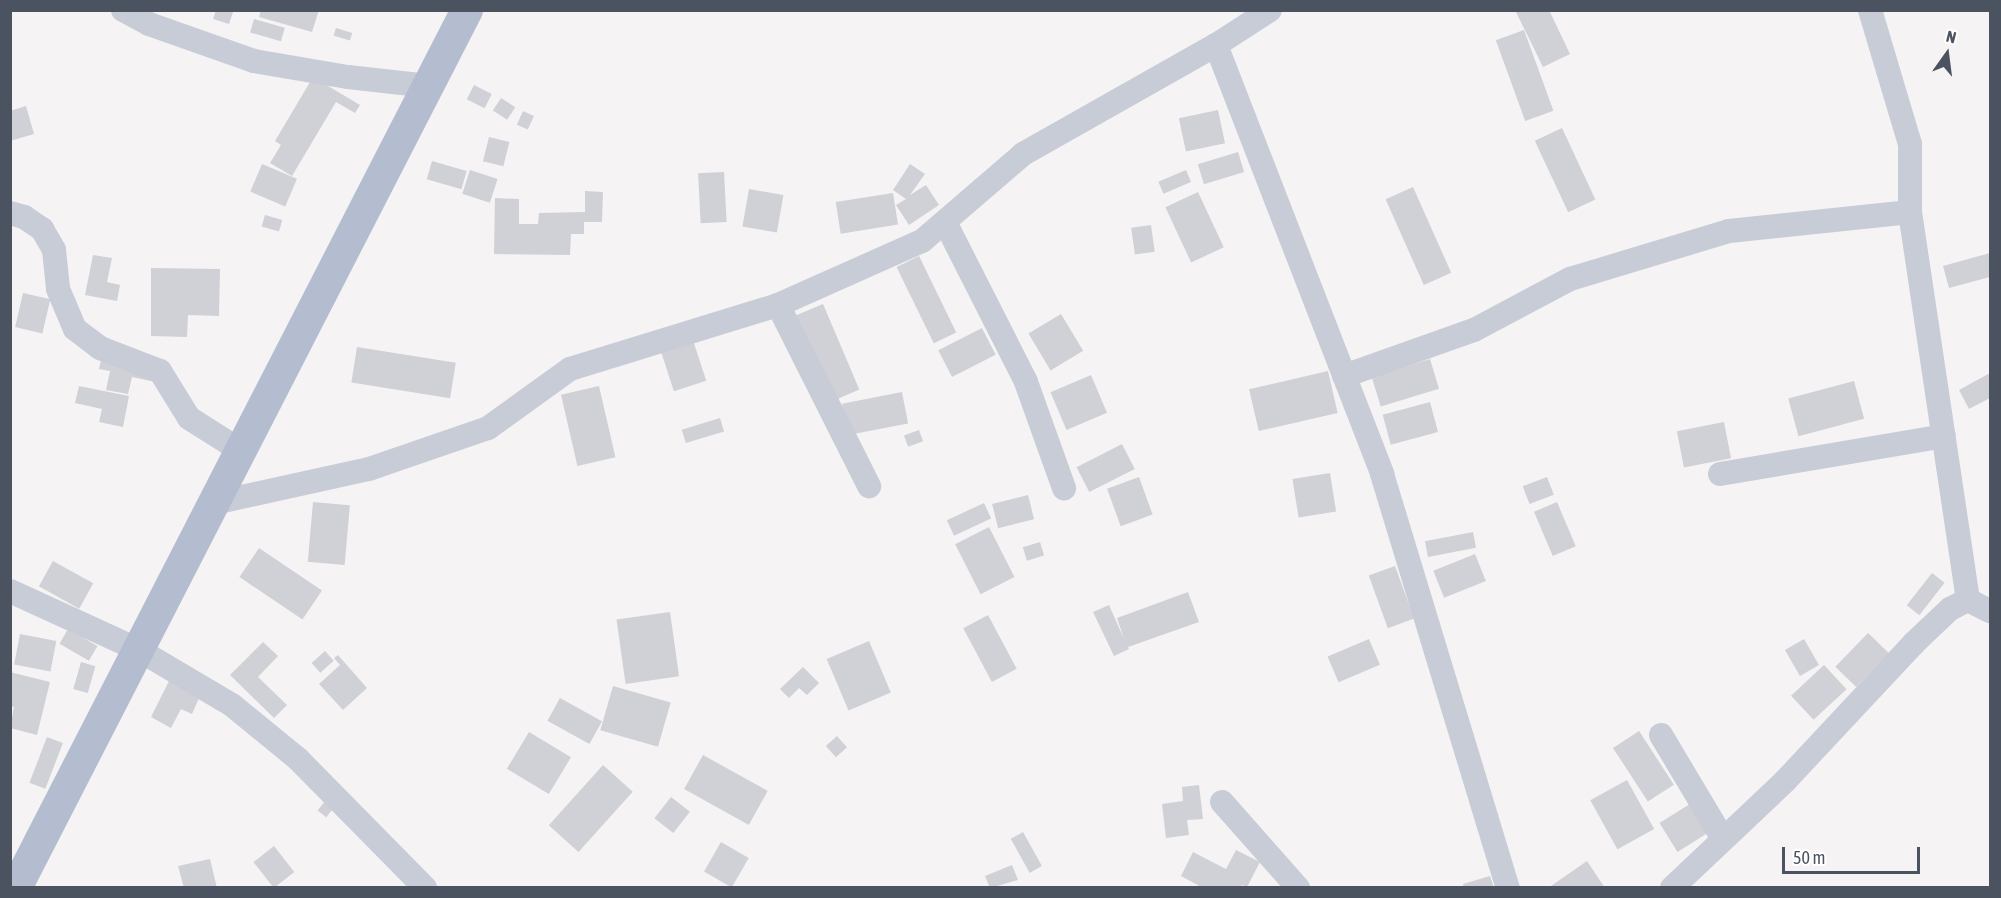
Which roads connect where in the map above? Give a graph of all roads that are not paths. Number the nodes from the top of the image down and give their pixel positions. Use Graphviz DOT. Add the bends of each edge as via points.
graph roads {
  1 [pos="123,10"];
  2 [pos="467,10"];
  3 [pos="1270,10"];
  4 [pos="1870,10"];
  5 [pos="1216,45"];
  6 [pos="428,86"];
  7 [pos="1910,212"];
  8 [pos="10,213"];
  9 [pos="945,222"];
  10 [pos="778,304"];
  11 [pos="1344,376"];
  12 [pos="1944,436"];
  13 [pos="241,452"];
  14 [pos="1720,474"];
  15 [pos="869,486"];
  16 [pos="1064,488"];
  17 [pos="214,503"];
  18 [pos="10,591"];
  19 [pos="1968,600"];
  20 [pos="1990,611"];
  21 [pos="139,650"];
  22 [pos="1661,735"];
  23 [pos="1222,802"];
  24 [pos="1723,839"];
  25 [pos="16,888"];
  26 [pos="425,888"];
  27 [pos="1298,888"];
  28 [pos="1508,888"];
  29 [pos="1672,888"];
  1 -- 6 [label="street" via="149,24 254,61"];
  2 -- 6 [label="main road"];
  3 -- 5 [label="street"];
  4 -- 7 [label="street" via="1910,144"];
  5 -- 9 [label="street" via="1023,154"];
  5 -- 11 [label="street"];
  6 -- 13 [label="main road"];
  7 -- 11 [label="street" via="1718,235 1570,279 1474,330"];
  7 -- 12 [label="street"];
  8 -- 13 [label="street" via="42,229 54,250 58,289 75,329 100,348 160,371 189,418"];
  9 -- 10 [label="street" via="922,241"];
  9 -- 16 [label="street" via="1026,382"];
  10 -- 15 [label="street"];
  10 -- 17 [label="street" via="570,369 488,428 369,469"];
  11 -- 28 [label="street" via="1382,474"];
  12 -- 14 [label="street"];
  12 -- 19 [label="street"];
  13 -- 17 [label="main road"];
  17 -- 21 [label="main road"];
  18 -- 21 [label="street"];
  19 -- 20 [label="street"];
  19 -- 24 [label="street" via="1950,609 1914,643 1785,781"];
  21 -- 25 [label="main road"];
  21 -- 26 [label="street" via="232,705 298,759"];
  22 -- 24 [label="street"];
  23 -- 27 [label="street"];
  24 -- 29 [label="street"];
}
